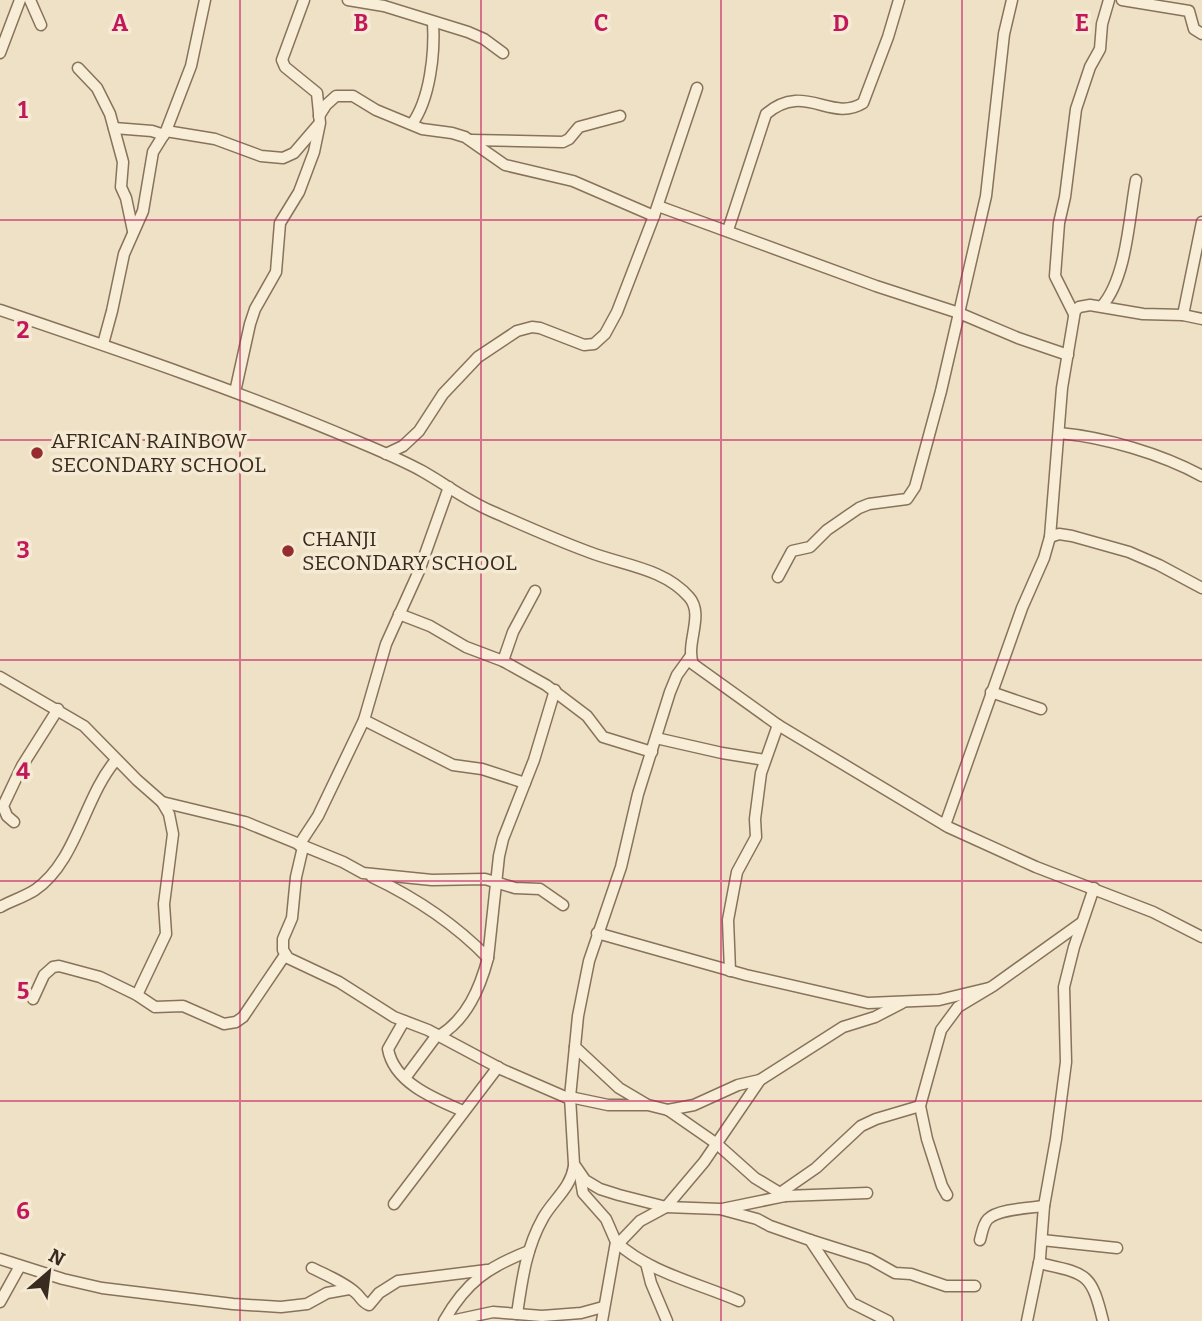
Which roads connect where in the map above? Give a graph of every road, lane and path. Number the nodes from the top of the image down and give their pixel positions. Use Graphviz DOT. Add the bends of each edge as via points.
graph roads {
  1 [pos="20,0"];
  2 [pos="30,0"];
  3 [pos="205,0"];
  4 [pos="304,0"];
  5 [pos="348,0"];
  6 [pos="899,0"];
  7 [pos="1012,0"];
  8 [pos="1109,0"];
  9 [pos="1122,0"];
  10 [pos="433,22"];
  11 [pos="41,24"];
  12 [pos="1202,34"];
  13 [pos="0,53"];
  14 [pos="503,53"];
  15 [pos="78,68"];
  16 [pos="697,88"];
  17 [pos="620,116"];
  18 [pos="319,119"];
  19 [pos="412,124"];
  20 [pos="114,128"];
  21 [pos="165,133"];
  22 [pos="471,140"];
  23 [pos="1136,180"];
  24 [pos="656,211"];
  25 [pos="1202,222"];
  26 [pos="728,230"];
  27 [pos="133,231"];
  28 [pos="1102,306"];
  29 [pos="0,310"];
  30 [pos="959,313"];
  31 [pos="1074,314"];
  32 [pos="1183,315"];
  33 [pos="1202,319"];
  34 [pos="103,344"];
  35 [pos="1068,355"];
  36 [pos="235,392"];
  37 [pos="1059,433"];
  38 [pos="386,454"];
  39 [pos="1202,476"];
  40 [pos="449,487"];
  41 [pos="1051,537"];
  42 [pos="778,577"];
  43 [pos="1202,588"];
  44 [pos="535,591"];
  45 [pos="399,614"];
  46 [pos="690,657"];
  47 [pos="503,661"];
  48 [pos="0,677"];
  49 [pos="555,690"];
  50 [pos="991,692"];
  51 [pos="58,709"];
  52 [pos="1041,709"];
  53 [pos="364,720"];
  54 [pos="778,725"];
  55 [pos="656,738"];
  56 [pos="652,752"];
  57 [pos="116,760"];
  58 [pos="765,760"];
  59 [pos="525,783"];
  60 [pos="162,802"];
  61 [pos="15,822"];
  62 [pos="945,825"];
  63 [pos="301,846"];
  64 [pos="363,873"];
  65 [pos="496,883"];
  66 [pos="1094,888"];
  67 [pos="563,905"];
  68 [pos="0,907"];
  69 [pos="1082,922"];
  70 [pos="597,933"];
  71 [pos="1202,937"];
  72 [pos="285,955"];
  73 [pos="488,958"];
  74 [pos="730,971"];
  75 [pos="989,988"];
  76 [pos="137,995"];
  77 [pos="33,999"];
  78 [pos="902,1003"];
  79 [pos="404,1021"];
  80 [pos="438,1035"];
  81 [pos="575,1047"];
  82 [pos="498,1067"];
  83 [pos="405,1078"];
  84 [pos="760,1080"];
  85 [pos="570,1098"];
  86 [pos="648,1105"];
  87 [pos="920,1106"];
  88 [pos="668,1110"];
  89 [pos="463,1111"];
  90 [pos="716,1144"];
  91 [pos="574,1164"];
  92 [pos="580,1175"];
  93 [pos="867,1193"];
  94 [pos="783,1195"];
  95 [pos="947,1195"];
  96 [pos="394,1204"];
  97 [pos="1044,1206"];
  98 [pos="666,1207"];
  99 [pos="720,1209"];
  100 [pos="810,1240"];
  101 [pos="980,1240"];
  102 [pos="1042,1240"];
  103 [pos="617,1243"];
  104 [pos="1117,1248"];
  105 [pos="529,1251"];
  106 [pos="0,1259"];
  107 [pos="646,1263"];
  108 [pos="1038,1263"];
  109 [pos="20,1266"];
  110 [pos="312,1268"];
  111 [pos="487,1270"];
  112 [pos="975,1286"];
  113 [pos="349,1289"];
  114 [pos="739,1301"];
  115 [pos="0,1302"];
  116 [pos="603,1307"];
  117 [pos="517,1314"];
  118 [pos="579,1317"];
  119 [pos="538,1319"];
  120 [pos="444,1321"];
  121 [pos="451,1321"];
  122 [pos="601,1321"];
  123 [pos="667,1321"];
  124 [pos="888,1321"];
  125 [pos="1027,1321"];
  126 [pos="1103,1321"];
  1 -- 13 [label="street"];
  2 -- 11 [label="street"];
  3 -- 21 [label="street" via="191,66"];
  4 -- 18 [label="street" via="282,60 317,93"];
  5 -- 10 [label="street"];
  6 -- 26 [label="street" via="863,103 856,108 833,108 795,100 766,114"];
  7 -- 30 [label="street" via="986,196"];
  8 -- 31 [label="street" via="1100,49 1076,109 1059,223 1055,276"];
  9 -- 12 [label="street" via="1189,11 1194,30"];
  10 -- 14 [label="street" via="484,39"];
  10 -- 19 [label="street" via="428,85"];
  15 -- 20 [label="street" via="104,99"];
  16 -- 24 [label="street"];
  17 -- 22 [label="street" via="579,127 564,142"];
  18 -- 19 [label="street" via="331,99 344,95"];
  18 -- 21 [label="street" via="299,148 282,158 261,156 215,139"];
  18 -- 36 [label="street" via="306,176 280,223 276,272 250,324"];
  19 -- 22 [label="street"];
  20 -- 21 [label="street"];
  20 -- 27 [label="street" via="123,162 121,187"];
  21 -- 27 [label="street" via="153,152 144,211"];
  22 -- 24 [label="street" via="505,165 573,181"];
  23 -- 28 [label="street" via="1114,290"];
  24 -- 26 [label="street"];
  24 -- 38 [label="street" via="613,319 599,340 583,345 540,328 517,331 478,357 443,394 419,431"];
  25 -- 32 [label="street"];
  26 -- 30 [label="street"];
  27 -- 34 [label="street"];
  28 -- 31 [label="street" via="1083,305"];
  28 -- 32 [label="street"];
  29 -- 34 [label="street"];
  30 -- 35 [label="street"];
  30 -- 42 [label="street" via="911,495 859,508 810,547 792,551"];
  31 -- 35 [label="street"];
  32 -- 33 [label="street"];
  34 -- 36 [label="street"];
  35 -- 37 [label="street"];
  36 -- 38 [label="street"];
  37 -- 39 [label="street" via="1121,446"];
  37 -- 41 [label="street"];
  38 -- 40 [label="street"];
  40 -- 45 [label="street"];
  40 -- 46 [label="street" via="492,511 671,583 695,607"];
  41 -- 43 [label="street" via="1072,536 1129,552"];
  41 -- 50 [label="street"];
  44 -- 47 [label="street"];
  45 -- 47 [label="street"];
  45 -- 53 [label="street"];
  46 -- 54 [label="street" via="702,671"];
  46 -- 55 [label="street" via="673,683"];
  47 -- 49 [label="street"];
  48 -- 51 [label="street"];
  49 -- 56 [label="street" via="587,716 603,737"];
  49 -- 59 [label="street"];
  50 -- 52 [label="street"];
  50 -- 62 [label="street"];
  51 -- 57 [label="street" via="84,726"];
  51 -- 61 [label="street" via="3,806"];
  53 -- 59 [label="street" via="453,765"];
  53 -- 63 [label="street"];
  54 -- 58 [label="street"];
  54 -- 62 [label="street"];
  55 -- 56 [label="street"];
  55 -- 58 [label="street"];
  56 -- 70 [label="street" via="621,867"];
  57 -- 60 [label="street"];
  57 -- 68 [label="street" via="57,866 34,890"];
  58 -- 74 [label="street" via="756,837 737,872 728,920"];
  59 -- 65 [label="street" via="503,839"];
  60 -- 63 [label="street" via="230,817"];
  60 -- 76 [label="street" via="173,835 164,904 166,934"];
  62 -- 66 [label="street"];
  63 -- 64 [label="street"];
  63 -- 72 [label="street" via="292,918 283,939"];
  64 -- 65 [label="street" via="432,880 476,877"];
  64 -- 73 [label="street" via="408,894"];
  65 -- 67 [label="street" via="540,889"];
  65 -- 73 [label="street"];
  66 -- 69 [label="street"];
  66 -- 71 [label="street"];
  69 -- 75 [label="street"];
  69 -- 97 [label="street" via="1064,988 1066,1062"];
  70 -- 74 [label="street"];
  70 -- 81 [label="street"];
  72 -- 76 [label="street" via="243,1017 231,1024 215,1022 183,1006 155,1007"];
  72 -- 79 [label="street"];
  73 -- 80 [label="street" via="463,1016"];
  74 -- 78 [label="street" via="828,996"];
  75 -- 78 [label="street"];
  75 -- 87 [label="street" via="948,1017 936,1043"];
  76 -- 77 [label="street" via="100,977 59,966 44,975"];
  78 -- 84 [label="street" via="819,1040"];
  79 -- 80 [label="street"];
  79 -- 83 [label="street" via="388,1049"];
  80 -- 82 [label="street"];
  80 -- 83 [label="street"];
  81 -- 85 [label="street"];
  81 -- 86 [label="street" via="619,1088"];
  82 -- 85 [label="street"];
  82 -- 89 [label="street"];
  83 -- 89 [label="street"];
  84 -- 88 [label="street"];
  84 -- 90 [label="street"];
  85 -- 86 [label="street" via="608,1105"];
  85 -- 91 [label="street"];
  86 -- 88 [label="street"];
  87 -- 94 [label="street" via="861,1126"];
  87 -- 95 [label="street"];
  88 -- 90 [label="street"];
  89 -- 96 [label="street"];
  90 -- 94 [label="street"];
  90 -- 98 [label="street"];
  91 -- 92 [label="street"];
  91 -- 105 [label="street" via="573,1176 544,1216"];
  92 -- 98 [label="street" via="600,1189"];
  92 -- 103 [label="street" via="583,1193 606,1219"];
  93 -- 94 [label="street"];
  94 -- 99 [label="street"];
  97 -- 101 [label="street" via="993,1216"];
  97 -- 102 [label="street"];
  98 -- 99 [label="street"];
  98 -- 103 [label="street" via="640,1221"];
  99 -- 100 [label="street"];
  100 -- 112 [label="street" via="870,1259 895,1273 946,1286"];
  100 -- 124 [label="street" via="852,1303"];
  102 -- 104 [label="street"];
  102 -- 108 [label="street"];
  103 -- 107 [label="street"];
  103 -- 116 [label="street"];
  105 -- 111 [label="street"];
  105 -- 117 [label="street"];
  106 -- 109 [label="street"];
  107 -- 114 [label="street"];
  107 -- 123 [label="street"];
  108 -- 125 [label="street"];
  108 -- 126 [label="street" via="1090,1280"];
  109 -- 113 [label="street" via="112,1290 281,1307 307,1304 327,1293"];
  109 -- 115 [label="street"];
  110 -- 113 [label="street"];
  111 -- 113 [label="street" via="398,1281 369,1305"];
  111 -- 120 [label="street" via="456,1299"];
  116 -- 118 [label="street"];
  116 -- 122 [label="street"];
  117 -- 119 [label="street"];
  117 -- 121 [label="street" via="494,1312"];
  118 -- 119 [label="street"];
}
